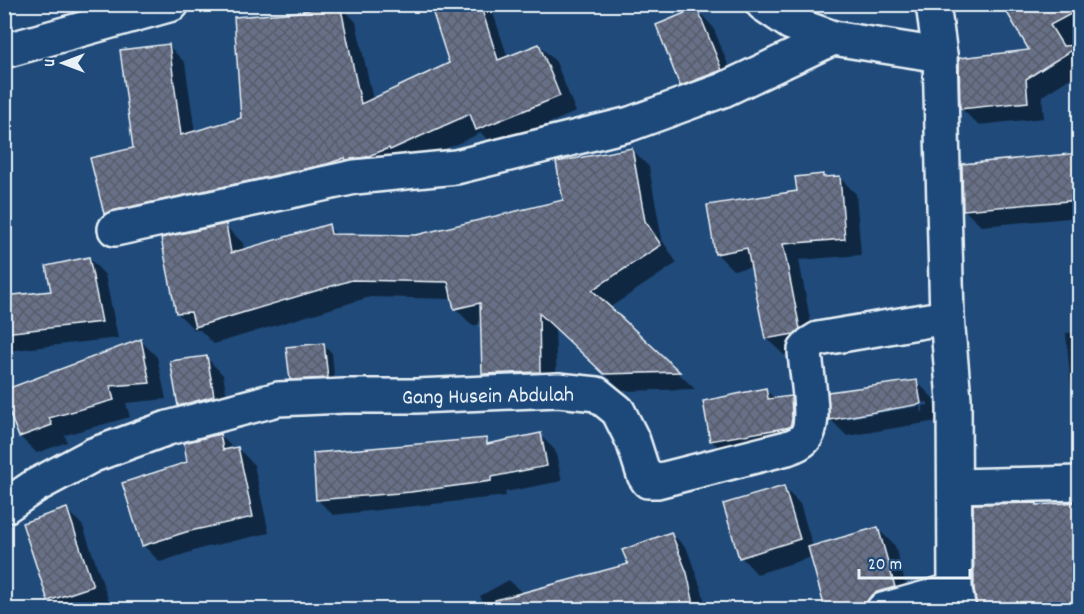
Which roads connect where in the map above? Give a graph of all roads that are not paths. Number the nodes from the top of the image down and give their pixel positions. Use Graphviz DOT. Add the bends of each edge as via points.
graph roads {
  1 [pos="172,4"];
  2 [pos="763,4"];
  3 [pos="933,4"];
  4 [pos="833,38"];
  5 [pos="4,51"];
  6 [pos="940,55"];
  7 [pos="115,229"];
  8 [pos="947,317"];
  9 [pos="1080,483"];
  10 [pos="956,486"];
  11 [pos="4,507"];
  12 [pos="957,600"];
  13 [pos="884,609"];
  1 -- 5 [label="street"];
  2 -- 4 [label="street" via="791,23"];
  3 -- 6 [label="street"];
  4 -- 6 [label="street"];
  4 -- 7 [label="street" via="723,90 630,124 456,167 356,177"];
  6 -- 8 [label="street"];
  8 -- 10 [label="street"];
  8 -- 11 [label="street, Gang Husein Abdulah" via="818,339 805,350 811,396 805,439 779,450 657,482 648,481 644,475 618,411 597,394 558,390 344,396 278,399 168,428 93,454"];
  9 -- 10 [label="street"];
  10 -- 12 [label="street"];
  12 -- 13 [label="street"];
}
